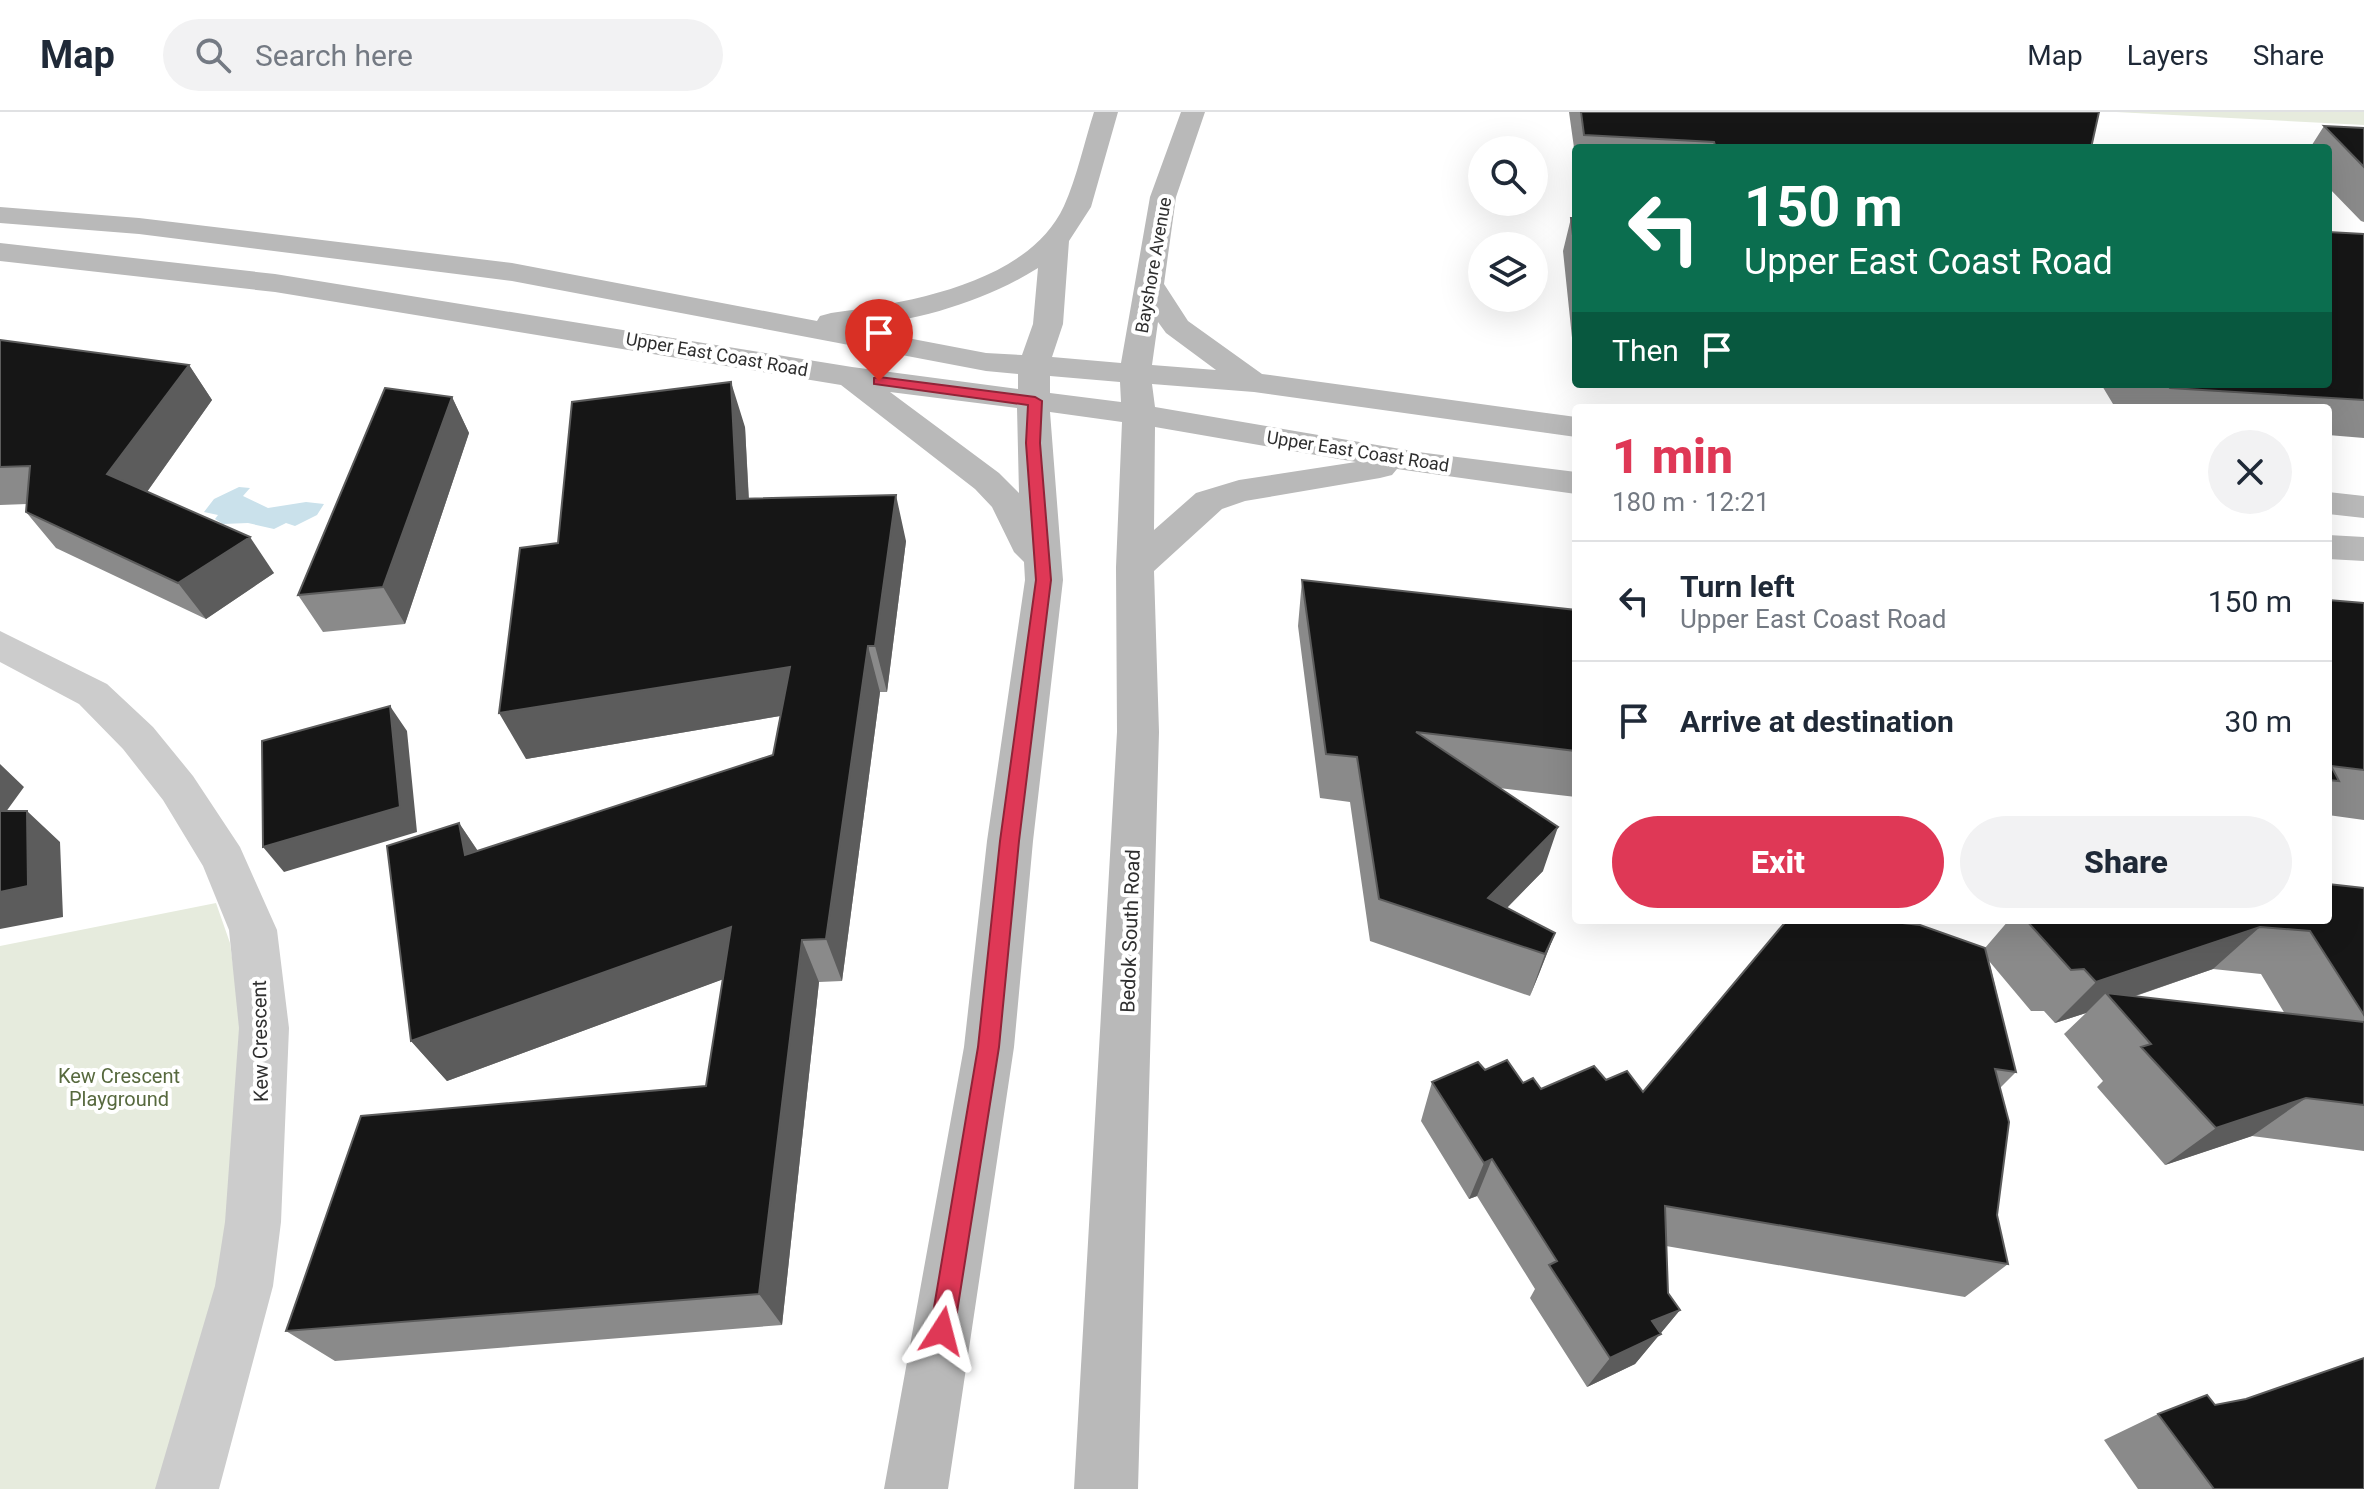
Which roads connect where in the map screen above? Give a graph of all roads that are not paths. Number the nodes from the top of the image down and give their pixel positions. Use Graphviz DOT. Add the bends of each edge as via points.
graph roads {
  1 [pos="1106,112"];
  2 [pos="1193,112"];
  3 [pos="0,215"];
  4 [pos="1055,241"];
  5 [pos="0,252"];
  6 [pos="1147,281"];
  7 [pos="805,326"];
  8 [pos="1034,365"];
  9 [pos="1135,373"];
  10 [pos="852,377"];
  11 [pos="1254,382"];
  12 [pos="1035,401"];
  13 [pos="1139,414"];
  14 [pos="1572,426"];
  15 [pos="1418,462"];
  16 [pos="1572,482"];
  17 [pos="2332,503"];
  18 [pos="2364,507"];
  19 [pos="2332,547"];
  20 [pos="2364,549"];
  21 [pos="1135,567"];
  22 [pos="1044,580"];
  23 [pos="0,645"];
  24 [pos="187,1489"];
  25 [pos="916,1489"];
  26 [pos="1106,1489"];
  1 -- 4 [label="main road" via="1077,207"];
  2 -- 6 [label="main road, Bayshore Avenue" via="1163,197"];
  3 -- 7 [label="main road" via="139,226 512,272"];
  4 -- 7 [label="main road" via="1025,267 962,297"];
  4 -- 8 [label="main road" via="1048,324"];
  5 -- 10 [label="main road, Upper East Coast Road" via="275,283"];
  6 -- 9 [label="main road, Bayshore Avenue"];
  6 -- 11 [label="main road" via="1177,327"];
  7 -- 8 [label="main road" via="986,362"];
  8 -- 9 [label="main road"];
  8 -- 12 [label="main road"];
  9 -- 11 [label="main road"];
  9 -- 13 [label="main road, Bedok South Road"];
  10 -- 12 [label="main road, Upper East Coast Road"];
  10 -- 22 [label="main road" via="1008,502"];
  11 -- 14 [label="main road"];
  12 -- 13 [label="main road, Upper East Coast Road"];
  12 -- 22 [label="main road" via="1033,443"];
  13 -- 15 [label="main road, Upper East Coast Road"];
  13 -- 21 [label="main road, Bedok South Road"];
  15 -- 16 [label="main road, Upper East Coast Road"];
  15 -- 21 [label="main road" via="1266,486 1209,501"];
  17 -- 18 [label="main road"];
  19 -- 20 [label="main road"];
  21 -- 26 [label="main road, Bedok South Road" via="1138,732"];
  22 -- 25 [label="main road" via="989,1047"];
  23 -- 24 [label="street, Kew Crescent" via="93,694 138,738 224,860 253,930 264,1028 253,1222 244,1286"];
}
